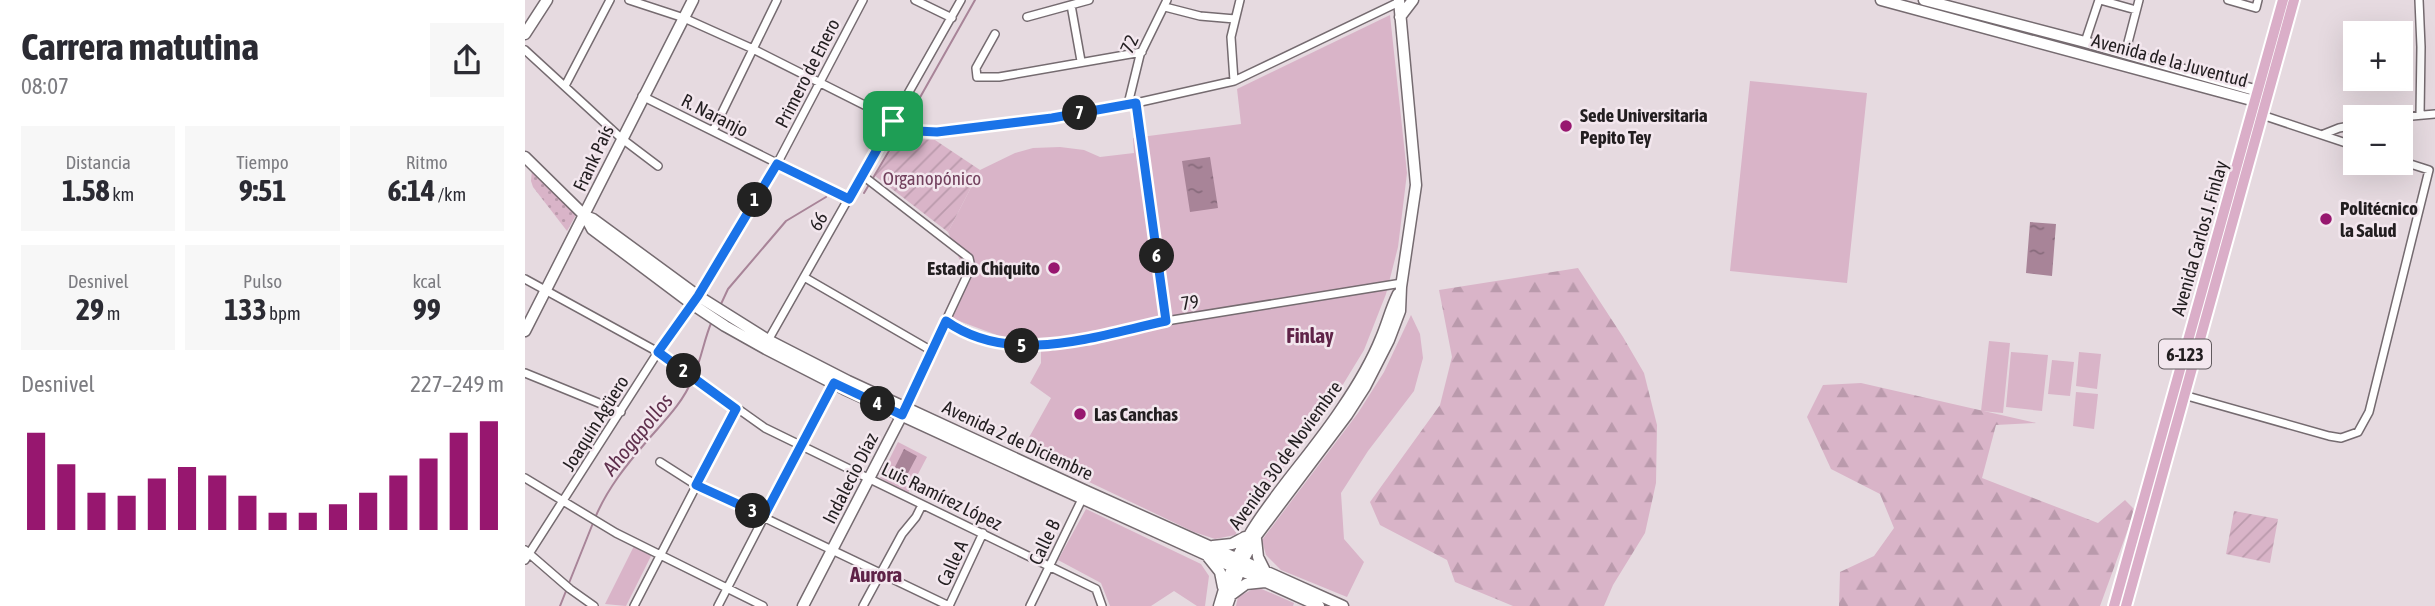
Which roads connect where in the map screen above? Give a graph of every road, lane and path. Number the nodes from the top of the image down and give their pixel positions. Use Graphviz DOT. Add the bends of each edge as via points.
graph roads {
  1 [pos="547,0"];
  2 [pos="610,0"];
  3 [pos="629,0"];
  4 [pos="693,0"];
  5 [pos="777,0"];
  6 [pos="863,0"];
  7 [pos="915,0"];
  8 [pos="961,0"];
  9 [pos="1089,0"];
  10 [pos="1240,0"];
  11 [pos="1413,0"];
  12 [pos="1881,0"];
  13 [pos="1924,0"];
  14 [pos="2099,0"];
  15 [pos="2139,0"];
  16 [pos="2228,0"];
  17 [pos="2258,0"];
  18 [pos="2283,0"];
  19 [pos="2294,0"];
  20 [pos="2419,0"];
  21 [pos="1399,1"];
  22 [pos="1166,3"];
  23 [pos="1906,3"];
  24 [pos="1071,5"];
  25 [pos="2137,10"];
  26 [pos="1027,17"];
  27 [pos="684,18"];
  28 [pos="952,18"];
  29 [pos="1400,18"];
  30 [pos="1234,19"];
  31 [pos="525,34"];
  32 [pos="995,34"];
  33 [pos="2067,38"];
  34 [pos="2085,42"];
  35 [pos="753,49"];
  36 [pos="2064,49"];
  37 [pos="525,50"];
  38 [pos="1142,52"];
  39 [pos="2125,54"];
  40 [pos="1081,61"];
  41 [pos="1234,81"];
  42 [pos="819,84"];
  43 [pos="565,86"];
  44 [pos="642,96"];
  45 [pos="2260,97"];
  46 [pos="1132,104"];
  47 [pos="2435,114"];
  48 [pos="2262,115"];
  49 [pos="2420,115"];
  50 [pos="2413,116"];
  51 [pos="900,124"];
  52 [pos="2343,127"];
  53 [pos="713,131"];
  54 [pos="2324,134"];
  55 [pos="621,138"];
  56 [pos="2343,141"];
  57 [pos="525,157"];
  58 [pos="777,164"];
  59 [pos="2413,165"];
  60 [pos="658,166"];
  61 [pos="868,180"];
  62 [pos="849,199"];
  63 [pos="587,222"];
  64 [pos="804,277"];
  65 [pos="525,279"];
  66 [pos="1402,285"];
  67 [pos="547,290"];
  68 [pos="697,301"];
  69 [pos="946,321"];
  70 [pos="1166,321"];
  71 [pos="525,331"];
  72 [pos="766,344"];
  73 [pos="932,351"];
  74 [pos="658,352"];
  75 [pos="525,373"];
  76 [pos="835,379"];
  77 [pos="2180,393"];
  78 [pos="736,409"];
  79 [pos="904,411"];
  80 [pos="621,412"];
  81 [pos="800,446"];
  82 [pos="660,462"];
  83 [pos="525,478"];
  84 [pos="869,479"];
  85 [pos="696,485"];
  86 [pos="1084,495"];
  87 [pos="563,502"];
  88 [pos="922,505"];
  89 [pos="764,516"];
  90 [pos="983,533"];
  91 [pos="1251,536"];
  92 [pos="833,550"];
  93 [pos="1205,550"];
  94 [pos="527,554"];
  95 [pos="660,554"];
  96 [pos="1237,564"];
  97 [pos="1049,566"];
  98 [pos="881,573"];
  99 [pos="1266,576"];
  100 [pos="727,588"];
  101 [pos="1227,592"];
  102 [pos="594,606"];
  103 [pos="634,606"];
  104 [pos="718,606"];
  105 [pos="763,606"];
  106 [pos="803,606"];
  107 [pos="863,606"];
  108 [pos="949,606"];
  109 [pos="1030,606"];
  110 [pos="1102,606"];
  111 [pos="1219,606"];
  112 [pos="1227,606"];
  113 [pos="1319,606"];
  114 [pos="1343,606"];
  115 [pos="2115,606"];
  116 [pos="2126,606"];
  1 -- 31 [label="main road"];
  2 -- 43 [label="street"];
  3 -- 27 [label="street"];
  4 -- 27 [label="main road, Frank País"];
  5 -- 35 [label="street"];
  6 -- 42 [label="street, Primero de Enero"];
  7 -- 28 [label="street"];
  8 -- 28 [label="street, 66"];
  9 -- 24 [label="street"];
  10 -- 30 [label="street"];
  11 -- 21 [label="main road"];
  11 -- 29 [label="main road"];
  12 -- 23 [label="main road, Avenida de la Juventud"];
  13 -- 33 [label="main road, Avenida de la Juventud"];
  14 -- 25 [label="street"];
  14 -- 34 [label="street"];
  15 -- 25 [label="street"];
  16 -- 17 [label="street" via="2256,8"];
  18 -- 45 [label="main road, Avenida Carlos J. Finlay / 6-123"];
  19 -- 45 [label="main road, Avenida Carlos J. Finlay / 6-123"];
  20 -- 49 [label="street"];
  21 -- 29 [label="main road, Avenida 30 de Noviembre"];
  21 -- 41 [label="street"];
  22 -- 30 [label="street" via="1200,16"];
  22 -- 38 [label="street, 72"];
  23 -- 36 [label="main road, Avenida de la Juventud"];
  24 -- 26 [label="street"];
  24 -- 40 [label="street"];
  25 -- 39 [label="street"];
  27 -- 35 [label="street"];
  27 -- 44 [label="main road, Frank País"];
  28 -- 51 [label="street, 66"];
  29 -- 66 [label="main road, Avenida 30 de Noviembre" via="1416,185"];
  30 -- 41 [label="street"];
  32 -- 40 [label="street" via="976,68 977,77"];
  33 -- 34 [label="main road, Avenida de la Juventud"];
  33 -- 36 [label="main road"];
  34 -- 39 [label="main road, Avenida de la Juventud"];
  35 -- 42 [label="street"];
  35 -- 53 [label="street"];
  36 -- 45 [label="main road, Avenida de la Juventud"];
  37 -- 43 [label="street"];
  38 -- 40 [label="street"];
  38 -- 46 [label="street, 72"];
  39 -- 45 [label="main road, Avenida de la Juventud"];
  41 -- 46 [label="street"];
  42 -- 51 [label="street"];
  42 -- 58 [label="street, Primero de Enero"];
  43 -- 55 [label="street"];
  44 -- 53 [label="street, R. Naranjo"];
  44 -- 55 [label="main road, Frank País"];
  45 -- 48 [label="main road, Avenida Carlos J. Finlay / 6-123"];
  45 -- 77 [label="main road, Avenida Carlos J. Finlay / 6-123"];
  46 -- 51 [label="street" via="937,132"];
  46 -- 70 [label="street"];
  47 -- 49 [label="street"];
  48 -- 54 [label="street"];
  48 -- 77 [label="main road, Avenida Carlos J. Finlay / 6-123"];
  49 -- 50 [label="street"];
  51 -- 61 [label="street, 66"];
  52 -- 54 [label="street"];
  53 -- 58 [label="street, R. Naranjo"];
  54 -- 56 [label="street"];
  55 -- 60 [label="street"];
  55 -- 63 [label="main road, Frank País" via="590,205"];
  57 -- 63 [label="main road, Avenida 2 de Diciembre"];
  58 -- 62 [label="street, R. Naranjo"];
  58 -- 68 [label="street, Primero de Enero"];
  59 -- 77 [label="street" via="2429,170 2369,412 2358,432 2341,438 2329,436"];
  61 -- 62 [label="street, 66"];
  61 -- 69 [label="street, Indalecio Díaz" via="969,258 971,267"];
  62 -- 64 [label="street, 66"];
  63 -- 67 [label="main road, Frank País"];
  63 -- 68 [label="main road, Avenida 2 de Diciembre"];
  64 -- 72 [label="street, 66"];
  64 -- 73 [label="street"];
  65 -- 67 [label="street, Luis Ramírez López"];
  66 -- 70 [label="street, 79"];
  66 -- 91 [label="main road, Avenida 30 de Noviembre" via="1400,311 1365,387"];
  67 -- 71 [label="main road, Frank País"];
  67 -- 74 [label="street, Luis Ramírez López"];
  68 -- 72 [label="main road, Avenida 2 de Diciembre"];
  68 -- 74 [label="street, Joaquín Agüero"];
  69 -- 70 [label="street, 79" via="984,339 1049,346"];
  69 -- 73 [label="street, Indalecio Díaz"];
  72 -- 76 [label="main road, Avenida 2 de Diciembre"];
  73 -- 79 [label="street, Indalecio Díaz"];
  74 -- 78 [label="street, Luis Ramírez López"];
  74 -- 80 [label="street, Joaquín Agüero"];
  75 -- 80 [label="street"];
  76 -- 79 [label="main road, Avenida 2 de Diciembre"];
  76 -- 81 [label="street"];
  77 -- 115 [label="main road, Avenida Carlos J. Finlay / 6-123"];
  77 -- 116 [label="main road, Avenida Carlos J. Finlay / 6-123"];
  78 -- 81 [label="street, Luis Ramírez López"];
  78 -- 85 [label="street"];
  79 -- 84 [label="main road, Indalecio Díaz"];
  79 -- 86 [label="main road, Avenida 2 de Diciembre"];
  80 -- 87 [label="street, Joaquín Agüero"];
  81 -- 84 [label="street, Luis Ramírez López"];
  81 -- 89 [label="street"];
  82 -- 85 [label="street"];
  83 -- 87 [label="street"];
  84 -- 88 [label="street, Luis Ramírez López"];
  84 -- 92 [label="main road, Indalecio Díaz"];
  85 -- 89 [label="street"];
  85 -- 95 [label="street"];
  86 -- 93 [label="main road, Avenida 2 de Diciembre"];
  86 -- 97 [label="street, Calle B"];
  87 -- 94 [label="street, Joaquín Agüero"];
  87 -- 95 [label="street"];
  88 -- 90 [label="street, Luis Ramírez López"];
  88 -- 98 [label="street"];
  89 -- 92 [label="street"];
  89 -- 100 [label="street"];
  90 -- 97 [label="street, Luis Ramírez López"];
  90 -- 108 [label="street, Calle A"];
  91 -- 93 [label="main road"];
  91 -- 96 [label="main road, Avenida 30 de Noviembre"];
  91 -- 99 [label="main road"];
  92 -- 98 [label="street"];
  92 -- 106 [label="main road, Indalecio Díaz"];
  93 -- 96 [label="main road, Avenida 2 de Diciembre"];
  93 -- 101 [label="main road"];
  94 -- 102 [label="street"];
  95 -- 100 [label="street"];
  95 -- 103 [label="street"];
  96 -- 99 [label="main road, Avenida 2 de Diciembre"];
  96 -- 101 [label="main road, Avenida 30 de Noviembre"];
  97 -- 109 [label="street, Calle B"];
  97 -- 110 [label="street, Luis Ramírez López" via="1096,589"];
  98 -- 107 [label="street"];
  98 -- 108 [label="street"];
  99 -- 101 [label="main road"];
  99 -- 113 [label="main road, Avenida 2 de Diciembre"];
  99 -- 114 [label="main road, Avenida 2 de Diciembre"];
  100 -- 104 [label="street"];
  100 -- 105 [label="street"];
  101 -- 111 [label="main road, Avenida 30 de Noviembre"];
  101 -- 112 [label="main road, Avenida 30 de Noviembre"];
}
